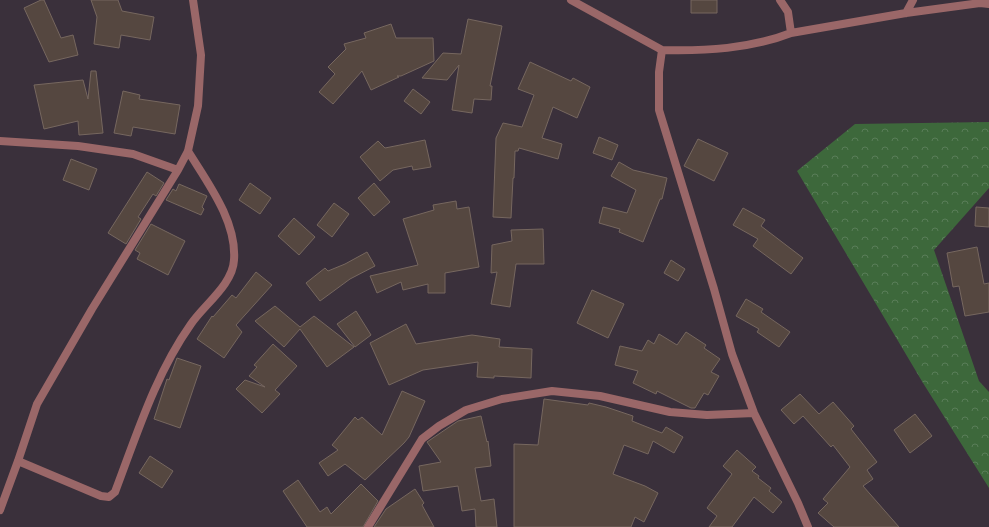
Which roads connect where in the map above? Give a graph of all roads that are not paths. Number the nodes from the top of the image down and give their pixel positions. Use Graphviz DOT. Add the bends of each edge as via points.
graph roads {
  1 [pos="193,0"];
  2 [pos="571,0"];
  3 [pos="780,0"];
  4 [pos="913,0"];
  5 [pos="989,4"];
  6 [pos="906,13"];
  7 [pos="791,34"];
  8 [pos="662,50"];
  9 [pos="0,141"];
  10 [pos="188,151"];
  11 [pos="178,170"];
  12 [pos="754,413"];
  13 [pos="18,461"];
  14 [pos="0,510"];
  15 [pos="368,527"];
  16 [pos="808,527"];
  1 -- 10 [label="street" via="200,55 198,106"];
  2 -- 8 [label="street"];
  3 -- 7 [label="street" via="788,12"];
  4 -- 6 [label="street"];
  5 -- 6 [label="street"];
  6 -- 7 [label="street"];
  7 -- 8 [label="street" via="772,40 700,51"];
  8 -- 12 [label="street" via="659,110 732,354"];
  9 -- 11 [label="street" via="78,146 133,154"];
  10 -- 11 [label="street"];
  10 -- 13 [label="street" via="220,205 234,241 234,262 230,276 191,324 165,367 148,403 115,492 109,497 101,496"];
  11 -- 13 [label="street" via="37,404"];
  12 -- 15 [label="street" via="707,416 670,412 600,396 552,391 502,398 466,410 422,440"];
  12 -- 16 [label="street"];
  13 -- 14 [label="street"];
}
